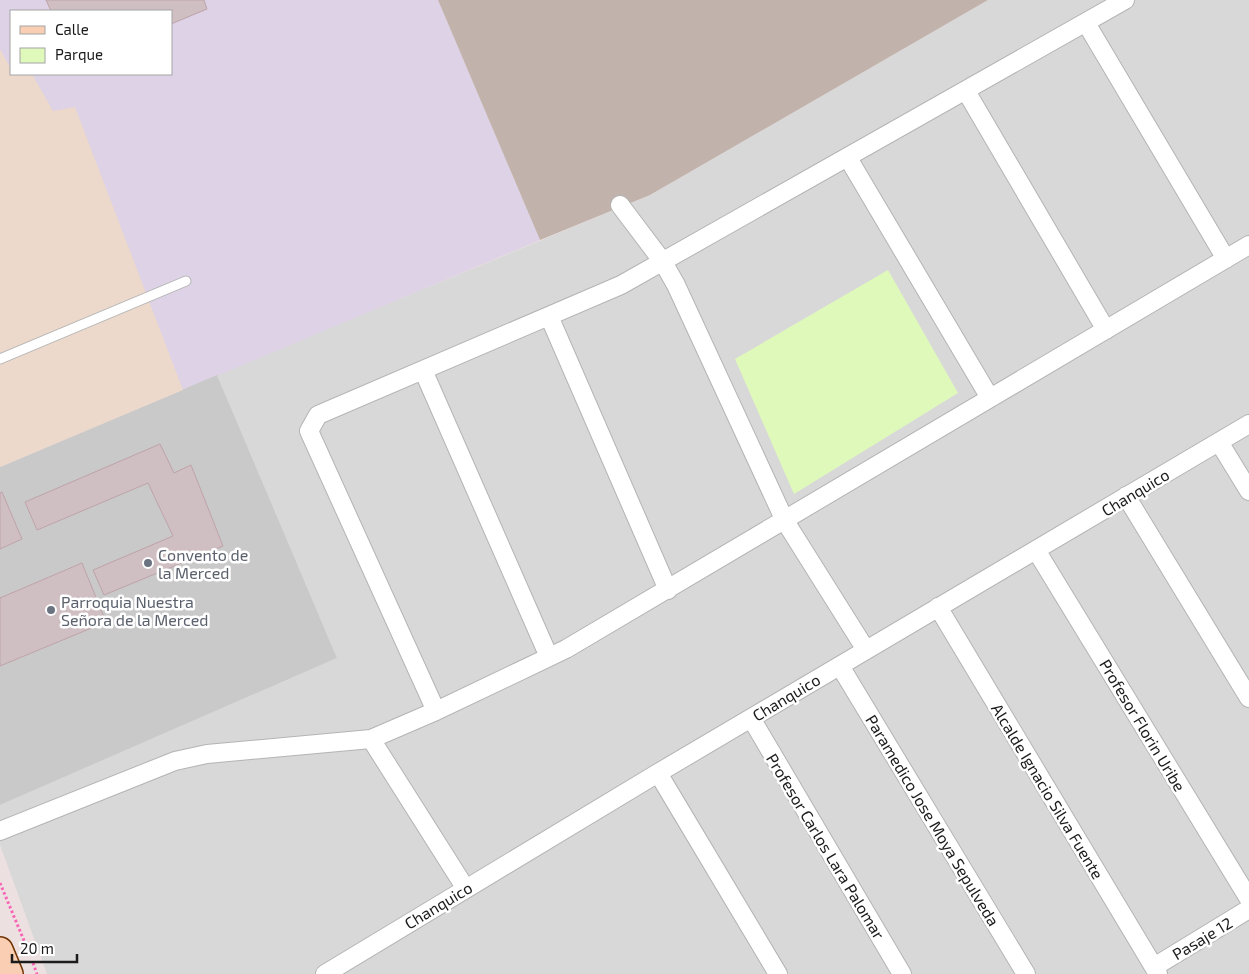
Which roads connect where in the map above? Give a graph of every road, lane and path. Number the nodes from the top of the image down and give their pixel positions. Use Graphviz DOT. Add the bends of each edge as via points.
graph roads {
  1 [pos="1125,0"];
  2 [pos="1086,23"];
  3 [pos="966,91"];
  4 [pos="848,158"];
  5 [pos="620,205"];
  6 [pos="1249,245"];
  7 [pos="1226,259"];
  8 [pos="664,262"];
  9 [pos="186,280"];
  10 [pos="549,316"];
  11 [pos="1106,330"];
  12 [pos="0,359"];
  13 [pos="423,370"];
  14 [pos="990,398"];
  15 [pos="1249,424"];
  16 [pos="1219,442"];
  17 [pos="1249,491"];
  18 [pos="1126,496"];
  19 [pos="785,521"];
  20 [pos="1036,550"];
  21 [pos="668,590"];
  22 [pos="938,607"];
  23 [pos="866,650"];
  24 [pos="549,657"];
  25 [pos="840,666"];
  26 [pos="1249,698"];
  27 [pos="436,711"];
  28 [pos="751,718"];
  29 [pos="371,739"];
  30 [pos="658,773"];
  31 [pos="0,831"];
  32 [pos="0,883"];
  33 [pos="466,888"];
  34 [pos="1249,900"];
  35 [pos="1249,909"];
  36 [pos="26,947"];
  37 [pos="0,950"];
  38 [pos="30,956"];
  39 [pos="1156,971"];
  40 [pos="10,974"];
  41 [pos="37,974"];
  42 [pos="325,974"];
  43 [pos="778,974"];
  44 [pos="902,974"];
  45 [pos="1026,974"];
  1 -- 2 [label="street"];
  2 -- 3 [label="street"];
  2 -- 7 [label="street"];
  3 -- 4 [label="street"];
  3 -- 11 [label="street"];
  4 -- 8 [label="street"];
  4 -- 14 [label="street"];
  5 -- 8 [label="street"];
  6 -- 7 [label="street"];
  7 -- 11 [label="street"];
  8 -- 10 [label="street" via="621,286"];
  8 -- 19 [label="street"];
  9 -- 12 [label="lane"];
  10 -- 13 [label="street"];
  10 -- 21 [label="street"];
  11 -- 14 [label="street"];
  13 -- 24 [label="street"];
  13 -- 27 [label="street" via="318,415 309,431"];
  14 -- 19 [label="street"];
  15 -- 16 [label="street, Chanquico"];
  16 -- 17 [label="street"];
  16 -- 18 [label="street, Chanquico"];
  18 -- 20 [label="street, Chanquico"];
  18 -- 26 [label="street"];
  19 -- 21 [label="street"];
  19 -- 23 [label="street"];
  20 -- 22 [label="street, Chanquico"];
  20 -- 34 [label="street, Profesor Florin Uribe"];
  21 -- 24 [label="street"];
  22 -- 23 [label="street, Chanquico"];
  22 -- 39 [label="street, Alcalde Ignacio Silva Fuente"];
  23 -- 25 [label="street, Chanquico"];
  24 -- 27 [label="street"];
  25 -- 28 [label="street, Chanquico"];
  25 -- 45 [label="street, Paramedico Jose Moya Sepulveda"];
  27 -- 29 [label="street"];
  28 -- 30 [label="street, Chanquico"];
  28 -- 44 [label="street, Profesor Carlos Lara Palomar"];
  29 -- 31 [label="street" via="207,754 175,761"];
  29 -- 33 [label="street"];
  30 -- 33 [label="street, Chanquico"];
  30 -- 43 [label="street"];
  32 -- 36 [label="path"];
  33 -- 42 [label="street, Chanquico"];
  35 -- 39 [label="street, Pasaje 12"];
  37 -- 40 [label="main road"];
  38 -- 41 [label="path"];
}
